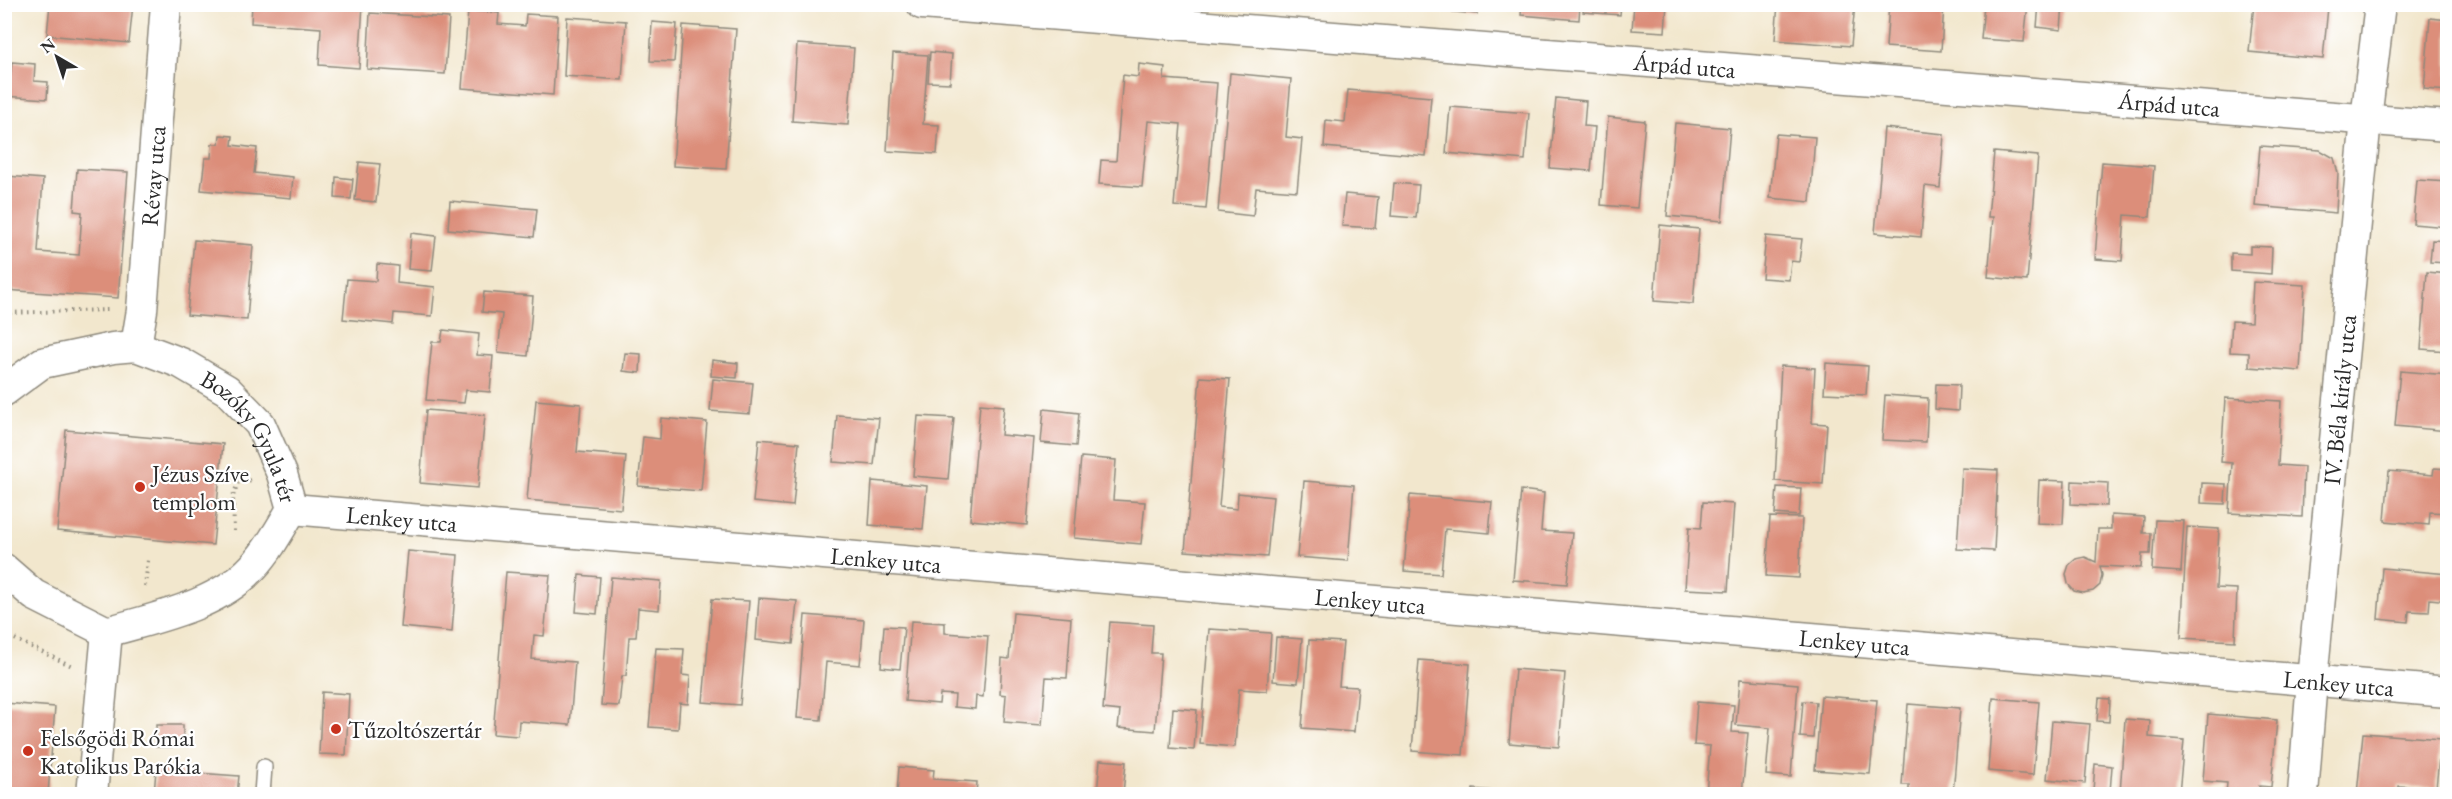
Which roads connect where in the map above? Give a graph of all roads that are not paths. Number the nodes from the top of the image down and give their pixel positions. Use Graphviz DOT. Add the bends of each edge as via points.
graph roads {
  1 [pos="166,4"];
  2 [pos="922,4"];
  3 [pos="2380,4"];
  4 [pos="2366,119"];
  5 [pos="2448,126"];
  6 [pos="136,346"];
  7 [pos="4,391"];
  8 [pos="292,509"];
  9 [pos="4,569"];
  10 [pos="107,632"];
  11 [pos="2312,680"];
  12 [pos="2448,692"];
  13 [pos="264,767"];
  14 [pos="92,795"];
  15 [pos="262,795"];
  16 [pos="2303,795"];
  1 -- 6 [label="street, Révay utca"];
  2 -- 4 [label="street, Árpád utca"];
  3 -- 4 [label="street, IV. Béla király utca"];
  4 -- 5 [label="street, Árpád utca"];
  4 -- 11 [label="street, IV. Béla király utca"];
  6 -- 7 [label="street, Bozóky Gyula tér" via="42,363"];
  6 -- 8 [label="street, Bozóky Gyula tér" via="181,363 227,390 260,424"];
  8 -- 10 [label="street, Bozóky Gyula tér" via="253,567 222,592"];
  8 -- 11 [label="street, Lenkey utca"];
  9 -- 10 [label="street" via="34,595"];
  10 -- 14 [label="street"];
  11 -- 12 [label="street, Lenkey utca"];
  11 -- 16 [label="street, IV. Béla király utca"];
  13 -- 15 [label="lane"];
}
